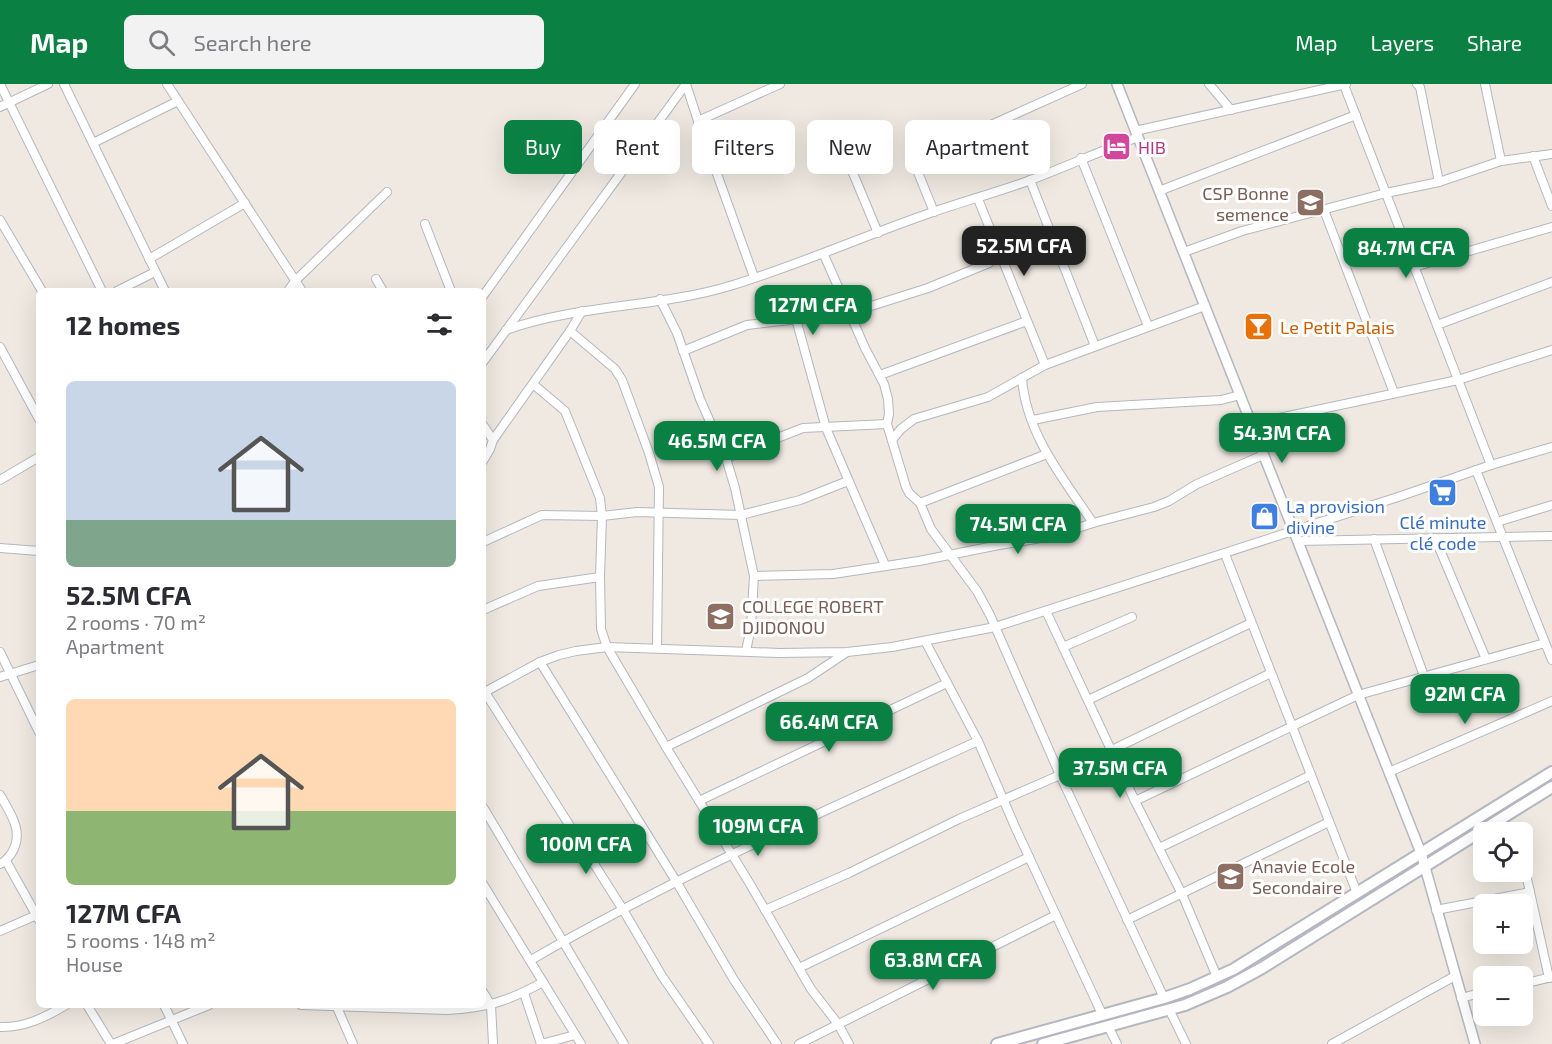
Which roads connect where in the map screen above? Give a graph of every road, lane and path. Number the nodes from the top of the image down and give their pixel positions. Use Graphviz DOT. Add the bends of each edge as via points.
graph roads {
  1 [pos="0,84"];
  2 [pos="48,84"];
  3 [pos="64,84"];
  4 [pos="167,84"];
  5 [pos="636,84"];
  6 [pos="686,84"];
  7 [pos="780,84"];
  8 [pos="1082,84"];
  9 [pos="1117,84"];
  10 [pos="1209,84"];
  11 [pos="1345,84"];
  12 [pos="1417,84"];
  13 [pos="1485,84"];
  14 [pos="1320,87"];
  15 [pos="178,101"];
  16 [pos="9,102"];
  17 [pos="0,107"];
  18 [pos="1231,110"];
  19 [pos="1356,115"];
  20 [pos="698,120"];
  21 [pos="700,120"];
  22 [pos="1136,134"];
  23 [pos="93,142"];
  24 [pos="1552,154"];
  25 [pos="1533,156"];
  26 [pos="1081,158"];
  27 [pos="1501,161"];
  28 [pos="717,174"];
  29 [pos="853,174"];
  30 [pos="1030,180"];
  31 [pos="1439,182"];
  32 [pos="1159,191"];
  33 [pos="387,192"];
  34 [pos="1386,193"];
  35 [pos="978,199"];
  36 [pos="245,203"];
  37 [pos="1552,206"];
  38 [pos="1324,210"];
  39 [pos="934,212"];
  40 [pos="0,219"];
  41 [pos="425,224"];
  42 [pos="1552,227"];
  43 [pos="878,233"];
  44 [pos="1000,251"];
  45 [pos="1184,252"];
  46 [pos="824,255"];
  47 [pos="148,259"];
  48 [pos="1414,267"];
  49 [pos="155,272"];
  50 [pos="754,278"];
  51 [pos="376,279"];
  52 [pos="295,281"];
  53 [pos="1552,282"];
  54 [pos="40,288"];
  55 [pos="101,288"];
  56 [pos="123,288"];
  57 [pos="163,288"];
  58 [pos="290,288"];
  59 [pos="300,288"];
  60 [pos="381,288"];
  61 [pos="450,288"];
  62 [pos="486,292"];
  63 [pos="660,299"];
  64 [pos="1205,306"];
  65 [pos="582,312"];
  66 [pos="849,313"];
  67 [pos="796,320"];
  68 [pos="1027,321"];
  69 [pos="1437,325"];
  70 [pos="1148,326"];
  71 [pos="506,330"];
  72 [pos="570,331"];
  73 [pos="1095,346"];
  74 [pos="0,347"];
  75 [pos="1552,350"];
  76 [pos="683,351"];
  77 [pos="486,358"];
  78 [pos="1045,365"];
  79 [pos="880,375"];
  80 [pos="1022,378"];
  81 [pos="1458,380"];
  82 [pos="533,384"];
  83 [pos="1394,393"];
  84 [pos="1240,395"];
  85 [pos="36,413"];
  86 [pos="1033,420"];
  87 [pos="887,424"];
  88 [pos="1251,424"];
  89 [pos="826,428"];
  90 [pos="486,430"];
  91 [pos="493,440"];
  92 [pos="892,440"];
  93 [pos="1552,447"];
  94 [pos="1047,454"];
  95 [pos="486,455"];
  96 [pos="1263,455"];
  97 [pos="726,458"];
  98 [pos="36,459"];
  99 [pos="1491,465"];
  100 [pos="1476,470"];
  101 [pos="1,477"];
  102 [pos="848,481"];
  103 [pos="920,503"];
  104 [pos="1552,505"];
  105 [pos="659,513"];
  106 [pos="741,515"];
  107 [pos="602,516"];
  108 [pos="1497,522"];
  109 [pos="1093,523"];
  110 [pos="1294,531"];
  111 [pos="1552,536"];
  112 [pos="1503,537"];
  113 [pos="1435,538"];
  114 [pos="1374,539"];
  115 [pos="486,541"];
  116 [pos="1298,541"];
  117 [pos="0,548"];
  118 [pos="36,551"];
  119 [pos="950,554"];
  120 [pos="1225,554"];
  121 [pos="885,565"];
  122 [pos="754,576"];
  123 [pos="600,577"];
  124 [pos="486,609"];
  125 [pos="1046,611"];
  126 [pos="1132,617"];
  127 [pos="1251,622"];
  128 [pos="995,627"];
  129 [pos="925,641"];
  130 [pos="1545,643"];
  131 [pos="607,647"];
  132 [pos="1063,647"];
  133 [pos="657,648"];
  134 [pos="746,651"];
  135 [pos="0,652"];
  136 [pos="847,652"];
  137 [pos="1486,659"];
  138 [pos="1552,660"];
  139 [pos="540,662"];
  140 [pos="36,665"];
  141 [pos="11,673"];
  142 [pos="1271,673"];
  143 [pos="1424,676"];
  144 [pos="0,677"];
  145 [pos="947,683"];
  146 [pos="486,689"];
  147 [pos="1358,695"];
  148 [pos="486,696"];
  149 [pos="1088,700"];
  150 [pos="1552,701"];
  151 [pos="36,726"];
  152 [pos="1292,726"];
  153 [pos="978,741"];
  154 [pos="666,747"];
  155 [pos="1111,749"];
  156 [pos="1389,772"];
  157 [pos="1552,772"];
  158 [pos="1060,775"];
  159 [pos="1311,775"];
  160 [pos="1552,787"];
  161 [pos="0,795"];
  162 [pos="1003,800"];
  163 [pos="699,801"];
  164 [pos="1135,801"];
  165 [pos="486,812"];
  166 [pos="1329,822"];
  167 [pos="1159,848"];
  168 [pos="1421,853"];
  169 [pos="732,855"];
  170 [pos="1029,857"];
  171 [pos="3,863"];
  172 [pos="1425,866"];
  173 [pos="676,881"];
  174 [pos="1528,882"];
  175 [pos="486,889"];
  176 [pos="1530,892"];
  177 [pos="1357,893"];
  178 [pos="1182,894"];
  179 [pos="622,908"];
  180 [pos="765,910"];
  181 [pos="1436,910"];
  182 [pos="36,913"];
  183 [pos="1056,915"];
  184 [pos="36,917"];
  185 [pos="1127,920"];
  186 [pos="0,932"];
  187 [pos="564,942"];
  188 [pos="531,960"];
  189 [pos="799,968"];
  190 [pos="1455,976"];
  191 [pos="1217,977"];
  192 [pos="1550,977"];
  193 [pos="1533,981"];
  194 [pos="543,982"];
  195 [pos="524,993"];
  196 [pos="1473,995"];
  197 [pos="486,998"];
  198 [pos="1164,998"];
  199 [pos="1461,998"];
  200 [pos="486,1005"];
  201 [pos="490,1005"];
  202 [pos="61,1008"];
  203 [pos="89,1008"];
  204 [pos="165,1008"];
  205 [pos="202,1008"];
  206 [pos="338,1008"];
  207 [pos="392,1008"];
  208 [pos="464,1008"];
  209 [pos="1169,1010"];
  210 [pos="1102,1014"];
  211 [pos="171,1021"];
  212 [pos="838,1024"];
  213 [pos="1108,1026"];
  214 [pos="0,1028"];
  215 [pos="575,1035"];
  216 [pos="112,1044"];
  217 [pos="183,1044"];
  218 [pos="353,1044"];
  219 [pos="492,1044"];
  220 [pos="541,1044"];
  221 [pos="581,1044"];
  222 [pos="624,1044"];
  223 [pos="709,1044"];
  224 [pos="777,1044"];
  225 [pos="798,1044"];
  226 [pos="849,1044"];
  227 [pos="998,1044"];
  228 [pos="1043,1044"];
  229 [pos="1117,1044"];
  230 [pos="1186,1044"];
  231 [pos="1332,1044"];
  232 [pos="1475,1044"];
  1 -- 16 [label="street"];
  2 -- 16 [label="street"];
  3 -- 23 [label="street"];
  4 -- 15 [label="street"];
  5 -- 62 [label="street"];
  6 -- 20 [label="street"];
  6 -- 71 [label="street"];
  7 -- 21 [label="street"];
  8 -- 39 [label="street" via="913,160"];
  9 -- 22 [label="street"];
  10 -- 18 [label="street"];
  11 -- 14 [label="street"];
  11 -- 19 [label="street"];
  12 -- 31 [label="street"];
  13 -- 27 [label="street"];
  14 -- 18 [label="street"];
  15 -- 23 [label="street"];
  15 -- 36 [label="street"];
  16 -- 17 [label="street"];
  16 -- 55 [label="street"];
  18 -- 22 [label="street"];
  19 -- 32 [label="street"];
  19 -- 34 [label="street"];
  22 -- 26 [label="street"];
  22 -- 32 [label="street"];
  23 -- 47 [label="street"];
  24 -- 25 [label="street"];
  25 -- 27 [label="street"];
  25 -- 37 [label="street"];
  26 -- 30 [label="street"];
  26 -- 70 [label="street"];
  27 -- 31 [label="street"];
  28 -- 50 [label="street"];
  29 -- 43 [label="street"];
  30 -- 35 [label="street"];
  30 -- 73 [label="street"];
  31 -- 34 [label="street"];
  32 -- 45 [label="street"];
  33 -- 52 [label="street"];
  34 -- 38 [label="street"];
  34 -- 48 [label="street"];
  35 -- 39 [label="street"];
  35 -- 44 [label="street"];
  36 -- 47 [label="street"];
  36 -- 52 [label="street"];
  38 -- 45 [label="street" via="1242,231"];
  38 -- 83 [label="street"];
  39 -- 43 [label="street"];
  40 -- 54 [label="street"];
  41 -- 61 [label="street"];
  42 -- 48 [label="street"];
  43 -- 46 [label="street"];
  44 -- 66 [label="street" via="989,263 968,273"];
  44 -- 68 [label="street"];
  45 -- 64 [label="street"];
  46 -- 50 [label="street"];
  46 -- 66 [label="street"];
  47 -- 49 [label="street"];
  48 -- 69 [label="street"];
  49 -- 56 [label="street"];
  49 -- 57 [label="street"];
  50 -- 63 [label="street" via="697,294"];
  51 -- 60 [label="street"];
  52 -- 58 [label="street"];
  52 -- 59 [label="street"];
  53 -- 69 [label="street"];
  63 -- 65 [label="street"];
  63 -- 76 [label="street"];
  64 -- 70 [label="street"];
  64 -- 84 [label="street"];
  65 -- 71 [label="street"];
  65 -- 72 [label="street"];
  66 -- 67 [label="street"];
  66 -- 79 [label="street"];
  67 -- 76 [label="street" via="747,325"];
  67 -- 89 [label="street"];
  68 -- 78 [label="street"];
  68 -- 79 [label="street"];
  69 -- 81 [label="street"];
  70 -- 73 [label="street"];
  71 -- 77 [label="street"];
  72 -- 82 [label="street"];
  72 -- 105 [label="street" via="615,369 622,380 659,487"];
  73 -- 78 [label="street"];
  74 -- 85 [label="street"];
  75 -- 81 [label="street"];
  76 -- 97 [label="street"];
  78 -- 80 [label="street"];
  79 -- 87 [label="street" via="888,399"];
  80 -- 86 [label="street"];
  80 -- 92 [label="street" via="988,397 914,419"];
  81 -- 83 [label="street"];
  81 -- 99 [label="street"];
  82 -- 91 [label="street"];
  82 -- 107 [label="street" via="565,411 600,498"];
  83 -- 88 [label="street"];
  84 -- 86 [label="street" via="1221,400 1097,406"];
  84 -- 88 [label="street"];
  86 -- 94 [label="street"];
  87 -- 89 [label="street"];
  87 -- 92 [label="street"];
  88 -- 96 [label="street"];
  89 -- 97 [label="street" via="815,426 788,432"];
  89 -- 102 [label="street"];
  90 -- 91 [label="street"];
  91 -- 95 [label="street"];
  92 -- 103 [label="street" via="909,494"];
  93 -- 99 [label="street"];
  94 -- 103 [label="street"];
  94 -- 109 [label="street"];
  96 -- 109 [label="street" via="1169,501"];
  96 -- 110 [label="street"];
  97 -- 106 [label="street"];
  98 -- 101 [label="street"];
  99 -- 100 [label="street"];
  100 -- 108 [label="street"];
  100 -- 110 [label="street"];
  102 -- 106 [label="street" via="800,500"];
  102 -- 121 [label="street"];
  103 -- 119 [label="street" via="931,529"];
  104 -- 108 [label="street"];
  105 -- 106 [label="street"];
  105 -- 107 [label="street"];
  105 -- 133 [label="street"];
  106 -- 122 [label="street"];
  107 -- 115 [label="street" via="542,515"];
  107 -- 123 [label="street"];
  108 -- 112 [label="street"];
  109 -- 119 [label="street" via="1053,536"];
  110 -- 116 [label="street"];
  110 -- 120 [label="street"];
  111 -- 112 [label="street"];
  112 -- 113 [label="street"];
  112 -- 130 [label="street"];
  113 -- 114 [label="street"];
  113 -- 137 [label="street"];
  114 -- 116 [label="street"];
  114 -- 143 [label="street"];
  116 -- 147 [label="street"];
  117 -- 118 [label="street"];
  119 -- 121 [label="street"];
  119 -- 128 [label="street" via="977,591"];
  120 -- 125 [label="street"];
  120 -- 127 [label="street"];
  121 -- 122 [label="street" via="833,574"];
  122 -- 134 [label="street"];
  123 -- 124 [label="street" via="538,586"];
  123 -- 131 [label="street" via="601,629"];
  125 -- 128 [label="street"];
  125 -- 132 [label="street"];
  126 -- 132 [label="street"];
  127 -- 142 [label="street"];
  127 -- 149 [label="street"];
  128 -- 129 [label="street"];
  128 -- 158 [label="street"];
  129 -- 136 [label="street"];
  129 -- 145 [label="street"];
  130 -- 137 [label="street"];
  130 -- 138 [label="street"];
  131 -- 133 [label="street"];
  131 -- 139 [label="street"];
  131 -- 154 [label="street"];
  132 -- 149 [label="street"];
  133 -- 134 [label="street"];
  134 -- 136 [label="street"];
  135 -- 141 [label="street"];
  136 -- 154 [label="street" via="808,678"];
  137 -- 143 [label="street"];
  139 -- 146 [label="street"];
  139 -- 173 [label="street"];
  140 -- 141 [label="street"];
  141 -- 144 [label="street"];
  141 -- 151 [label="street"];
  142 -- 152 [label="street"];
  142 -- 155 [label="street"];
  143 -- 147 [label="street"];
  145 -- 153 [label="street"];
  145 -- 163 [label="street"];
  147 -- 152 [label="street"];
  147 -- 156 [label="street"];
  148 -- 179 [label="street"];
  149 -- 155 [label="street"];
  150 -- 156 [label="street"];
  152 -- 159 [label="street"];
  152 -- 164 [label="street"];
  153 -- 162 [label="street"];
  153 -- 169 [label="street"];
  154 -- 163 [label="street"];
  155 -- 158 [label="street"];
  155 -- 164 [label="street"];
  156 -- 168 [label="street"];
  157 -- 168 [label="main road"];
  158 -- 162 [label="street"];
  158 -- 185 [label="street"];
  159 -- 166 [label="street"];
  159 -- 167 [label="street"];
  160 -- 172 [label="main road"];
  161 -- 171 [label="street" via="18,832 15,847"];
  162 -- 170 [label="street"];
  162 -- 180 [label="street"];
  163 -- 169 [label="street"];
  164 -- 167 [label="street"];
  165 -- 187 [label="street"];
  166 -- 177 [label="street"];
  166 -- 178 [label="street"];
  167 -- 178 [label="street"];
  168 -- 172 [label="street"];
  168 -- 177 [label="main road"];
  169 -- 173 [label="street"];
  169 -- 180 [label="street"];
  170 -- 183 [label="street"];
  170 -- 189 [label="street"];
  171 -- 182 [label="street"];
  172 -- 181 [label="street"];
  172 -- 209 [label="main road" via="1242,979"];
  173 -- 179 [label="street"];
  173 -- 224 [label="street"];
  174 -- 176 [label="street"];
  175 -- 188 [label="street"];
  176 -- 181 [label="street"];
  176 -- 192 [label="street"];
  177 -- 191 [label="main road"];
  178 -- 185 [label="street"];
  178 -- 191 [label="street"];
  179 -- 187 [label="street"];
  179 -- 223 [label="street"];
  180 -- 189 [label="street"];
  181 -- 190 [label="street"];
  183 -- 210 [label="street"];
  183 -- 212 [label="street"];
  184 -- 186 [label="street"];
  185 -- 198 [label="street"];
  187 -- 188 [label="street"];
  187 -- 222 [label="street"];
  188 -- 194 [label="street"];
  189 -- 212 [label="street"];
  190 -- 199 [label="street"];
  190 -- 231 [label="street"];
  191 -- 198 [label="main road"];
  192 -- 193 [label="street"];
  194 -- 195 [label="street"];
  194 -- 215 [label="street"];
  195 -- 201 [label="street"];
  195 -- 220 [label="street"];
  196 -- 199 [label="street"];
  197 -- 201 [label="street"];
  198 -- 210 [label="main road"];
  199 -- 232 [label="street"];
  200 -- 201 [label="street"];
  201 -- 219 [label="street"];
  202 -- 214 [label="street" via="39,1020"];
  203 -- 216 [label="street"];
  204 -- 211 [label="street"];
  205 -- 211 [label="street"];
  206 -- 218 [label="street"];
  207 -- 208 [label="street"];
  209 -- 213 [label="main road"];
  209 -- 230 [label="street"];
  210 -- 227 [label="main road"];
  211 -- 216 [label="street"];
  211 -- 217 [label="street"];
  212 -- 225 [label="street"];
  212 -- 226 [label="street"];
  213 -- 228 [label="main road"];
  213 -- 229 [label="street"];
  215 -- 220 [label="street"];
  215 -- 221 [label="street"];
}
